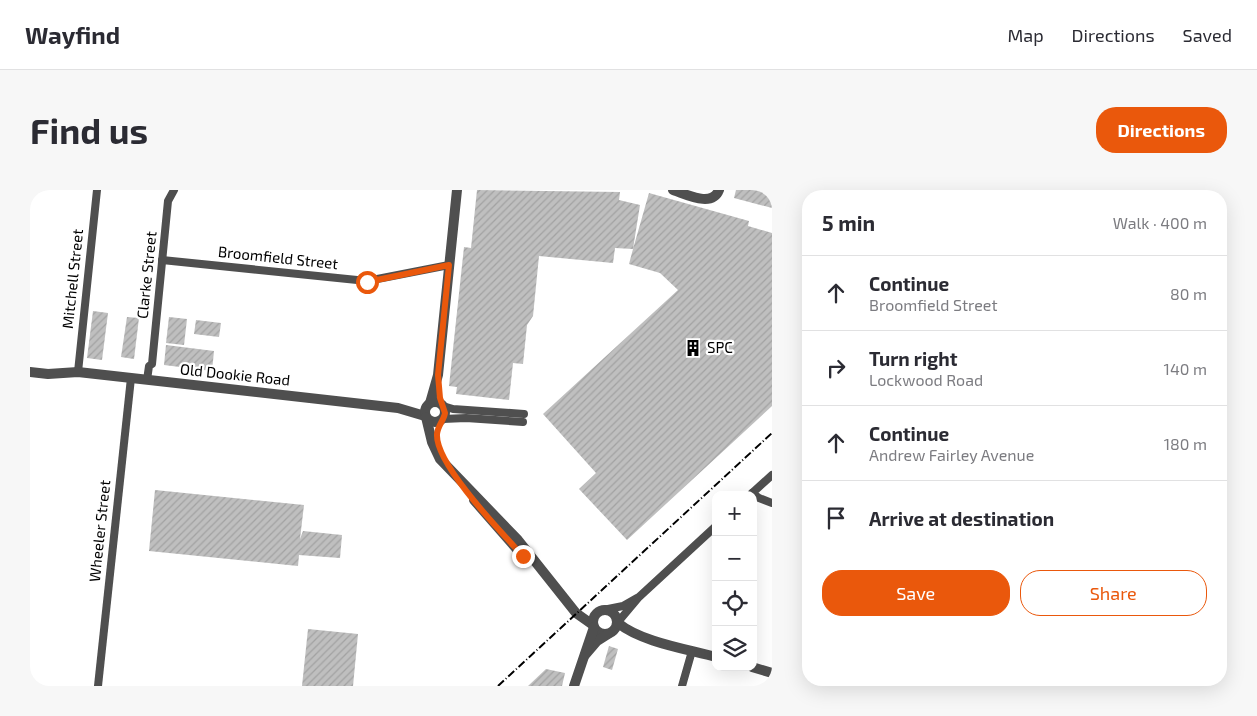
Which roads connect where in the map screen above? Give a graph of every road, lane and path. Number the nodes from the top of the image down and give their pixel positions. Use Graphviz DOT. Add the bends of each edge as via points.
graph roads {
  1 [pos="97,190"];
  2 [pos="174,190"];
  3 [pos="457,190"];
  4 [pos="674,190"];
  5 [pos="706,190"];
  6 [pos="719,190"];
  7 [pos="694,196"];
  8 [pos="162,260"];
  9 [pos="449,265"];
  10 [pos="30,366"];
  11 [pos="30,372"];
  12 [pos="74,372"];
  13 [pos="438,375"];
  14 [pos="131,378"];
  15 [pos="150,381"];
  16 [pos="429,404"];
  17 [pos="442,405"];
  18 [pos="398,408"];
  19 [pos="524,414"];
  20 [pos="425,417"];
  21 [pos="442,420"];
  22 [pos="523,422"];
  23 [pos="449,469"];
  24 [pos="772,475"];
  25 [pos="754,491"];
  26 [pos="757,497"];
  27 [pos="772,503"];
  28 [pos="712,530"];
  29 [pos="639,597"];
  30 [pos="566,600"];
  31 [pos="600,612"];
  32 [pos="618,623"];
  33 [pos="594,626"];
  34 [pos="609,634"];
  35 [pos="657,641"];
  36 [pos="692,651"];
  37 [pos="712,656"];
  38 [pos="580,664"];
  39 [pos="757,668"];
  40 [pos="772,673"];
  41 [pos="98,686"];
  42 [pos="574,686"];
  43 [pos="682,686"];
  1 -- 12 [label="street, Mitchell Street"];
  2 -- 8 [label="street, Clarke Street" via="168,201"];
  3 -- 9 [label="street"];
  4 -- 7 [label="street"];
  5 -- 7 [label="street"];
  6 -- 7 [label="street" via="713,198 706,200"];
  8 -- 9 [label="street, Broomfield Street" via="367,282"];
  8 -- 15 [label="street, Clarke Street" via="154,367"];
  9 -- 13 [label="street"];
  10 -- 12 [label="street, Old Dookie Road"];
  11 -- 12 [label="street, Old Dookie Road"];
  12 -- 14 [label="street, Old Dookie Road"];
  13 -- 16 [label="street"];
  13 -- 17 [label="street"];
  14 -- 15 [label="street, Old Dookie Road"];
  14 -- 41 [label="street, Wheeler Street"];
  15 -- 18 [label="street, Old Dookie Road"];
  16 -- 17 [label="street"];
  16 -- 18 [label="street, Old Dookie Road"];
  16 -- 20 [label="street" via="425,408"];
  17 -- 19 [label="street" via="452,409"];
  17 -- 21 [label="street" via="445,413"];
  18 -- 20 [label="street, Old Dookie Road"];
  20 -- 21 [label="street" via="430,422"];
  20 -- 23 [label="street" via="434,447"];
  21 -- 22 [label="street" via="466,418"];
  21 -- 23 [label="street" via="438,439"];
  23 -- 30 [label="street" via="478,506 496,521"];
  24 -- 25 [label="street"];
  26 -- 27 [label="street"];
  28 -- 29 [label="street"];
  29 -- 31 [label="street" via="623,606"];
  29 -- 32 [label="street"];
  30 -- 31 [label="street" via="586,613"];
  30 -- 33 [label="street"];
  31 -- 32 [label="street" via="613,613"];
  31 -- 33 [label="street"];
  32 -- 34 [label="street"];
  32 -- 35 [label="street"];
  33 -- 34 [label="street" via="598,632"];
  33 -- 38 [label="street"];
  34 -- 35 [label="street"];
  34 -- 38 [label="street" via="590,648"];
  35 -- 36 [label="street"];
  36 -- 37 [label="street"];
  36 -- 43 [label="street"];
  38 -- 42 [label="street"];
  39 -- 40 [label="street"];
}
